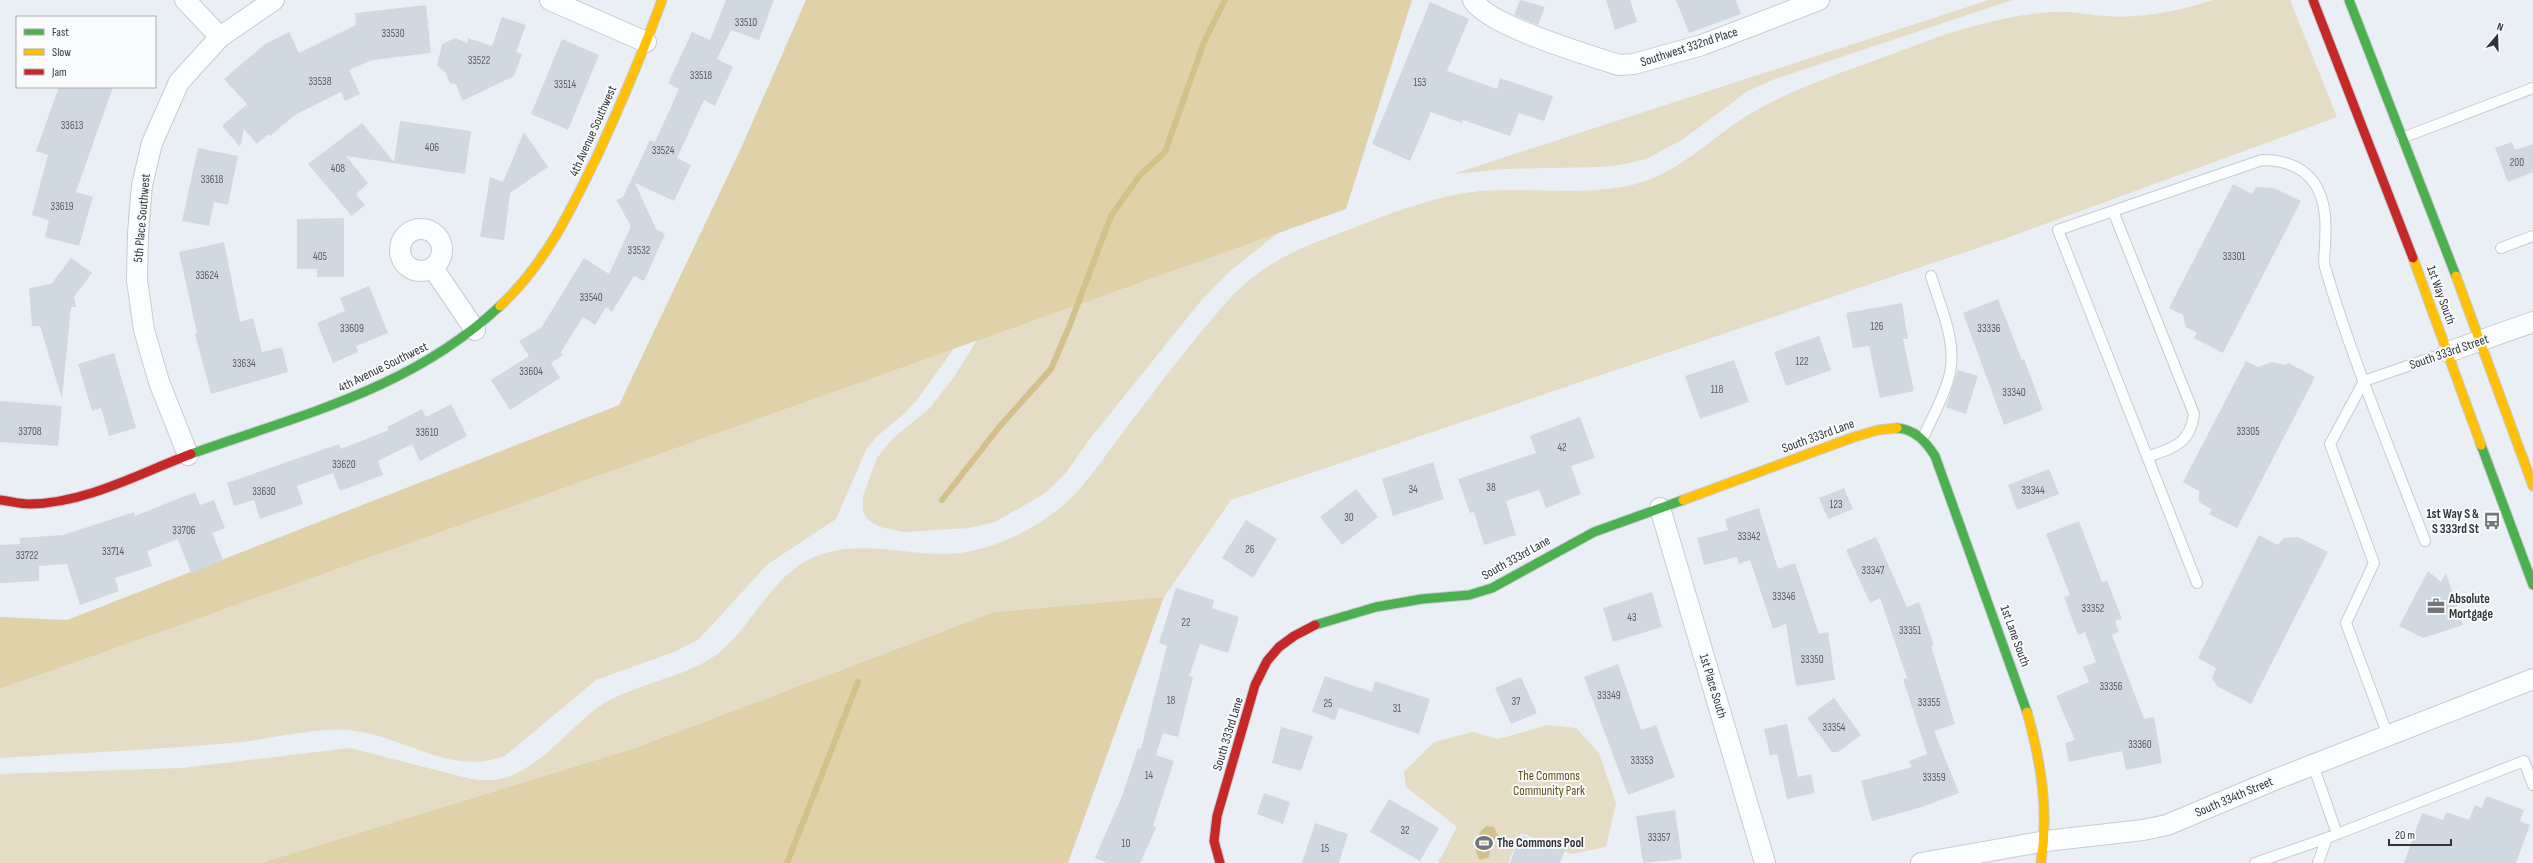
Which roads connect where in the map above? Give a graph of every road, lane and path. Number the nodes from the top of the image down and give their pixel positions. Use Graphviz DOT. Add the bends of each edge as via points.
graph roads {
  1 [pos="185,0"];
  2 [pos="274,0"];
  3 [pos="550,0"];
  4 [pos="662,0"];
  5 [pos="1473,0"];
  6 [pos="1819,0"];
  7 [pos="2313,0"];
  8 [pos="2350,3"];
  9 [pos="220,37"];
  10 [pos="646,42"];
  11 [pos="2533,88"];
  12 [pos="2402,138"];
  13 [pos="2113,211"];
  14 [pos="2533,236"];
  15 [pos="2501,248"];
  16 [pos="433,268"];
  17 [pos="1931,276"];
  18 [pos="2533,322"];
  19 [pos="475,330"];
  20 [pos="2481,341"];
  21 [pos="2448,352"];
  22 [pos="2364,381"];
  23 [pos="1913,432"];
  24 [pos="1923,438"];
  25 [pos="188,455"];
  26 [pos="2147,457"];
  27 [pos="2533,486"];
  28 [pos="0,500"];
  29 [pos="1660,508"];
  30 [pos="2425,541"];
  31 [pos="2197,583"];
  32 [pos="2533,585"];
  33 [pos="2533,679"];
  34 [pos="2388,736"];
  35 [pos="2313,765"];
  36 [pos="2533,785"];
  37 [pos="2337,834"];
  38 [pos="2327,838"];
  39 [pos="2046,842"];
  40 [pos="1220,863"];
  41 [pos="1765,863"];
  42 [pos="1921,863"];
  43 [pos="2041,863"];
  44 [pos="2255,863"];
  45 [pos="2318,863"];
  1 -- 9 [label="street"];
  2 -- 9 [label="street, 5th Place Southwest"];
  3 -- 10 [label="street"];
  4 -- 10 [label="street, 4th Avenue Southwest"];
  5 -- 6 [label="street, Southwest 332nd Place" via="1476,6 1510,27 1619,65 1634,64 1702,45"];
  7 -- 21 [label="street, 1st Way South" via="2384,178"];
  8 -- 12 [label="street, 1st Way South"];
  9 -- 25 [label="street, 5th Place Southwest" via="179,82 152,142 142,185 138,233 137,280 144,330 159,382"];
  10 -- 19 [label="street, 4th Avenue Southwest" via="579,194 546,253 505,302"];
  11 -- 12 [label="lane"];
  12 -- 20 [label="street, 1st Way South"];
  13 -- 22 [label="lane" via="2262,160 2282,161 2299,168 2314,183 2326,213 2324,265"];
  13 -- 26 [label="lane" via="2194,414 2192,427 2186,438 2172,448"];
  13 -- 26 [label="lane" via="2058,230"];
  14 -- 15 [label="lane"];
  16 -- 19 [label="street"];
  17 -- 24 [label="lane" via="1951,341 1952,357 1946,387"];
  18 -- 20 [label="street, South 333rd Street"];
  19 -- 25 [label="street, 4th Avenue Southwest" via="419,367 356,397"];
  20 -- 21 [label="street, South 333rd Street"];
  20 -- 27 [label="street, 1st Way South"];
  21 -- 22 [label="lane, South 333rd Street"];
  21 -- 32 [label="street, 1st Way South"];
  22 -- 30 [label="lane"];
  22 -- 34 [label="lane" via="2330,444 2374,562 2346,623"];
  23 -- 24 [label="street, 1st Lane South"];
  23 -- 29 [label="street, South 333rd Lane" via="1897,428 1870,432"];
  24 -- 39 [label="street, 1st Lane South" via="1935,456 2026,705 2044,797"];
  25 -- 28 [label="street, 4th Avenue Southwest" via="109,486 63,499 31,504"];
  26 -- 31 [label="lane"];
  29 -- 40 [label="street, South 333rd Lane" via="1574,541 1502,583 1479,593 1426,598 1352,614 1300,631 1284,642 1260,674 1220,809 1213,842 1214,852"];
  29 -- 41 [label="street, 1st Place South"];
  33 -- 34 [label="street, South 334th Street"];
  34 -- 35 [label="street, South 334th Street"];
  35 -- 37 [label="lane"];
  35 -- 39 [label="street, South 334th Street" via="2166,825"];
  36 -- 37 [label="lane" via="2524,761"];
  37 -- 38 [label="lane"];
  38 -- 44 [label="lane"];
  38 -- 45 [label="lane"];
  39 -- 42 [label="street, South 334th Street"];
  39 -- 43 [label="street, 1st Lane South"];
}
